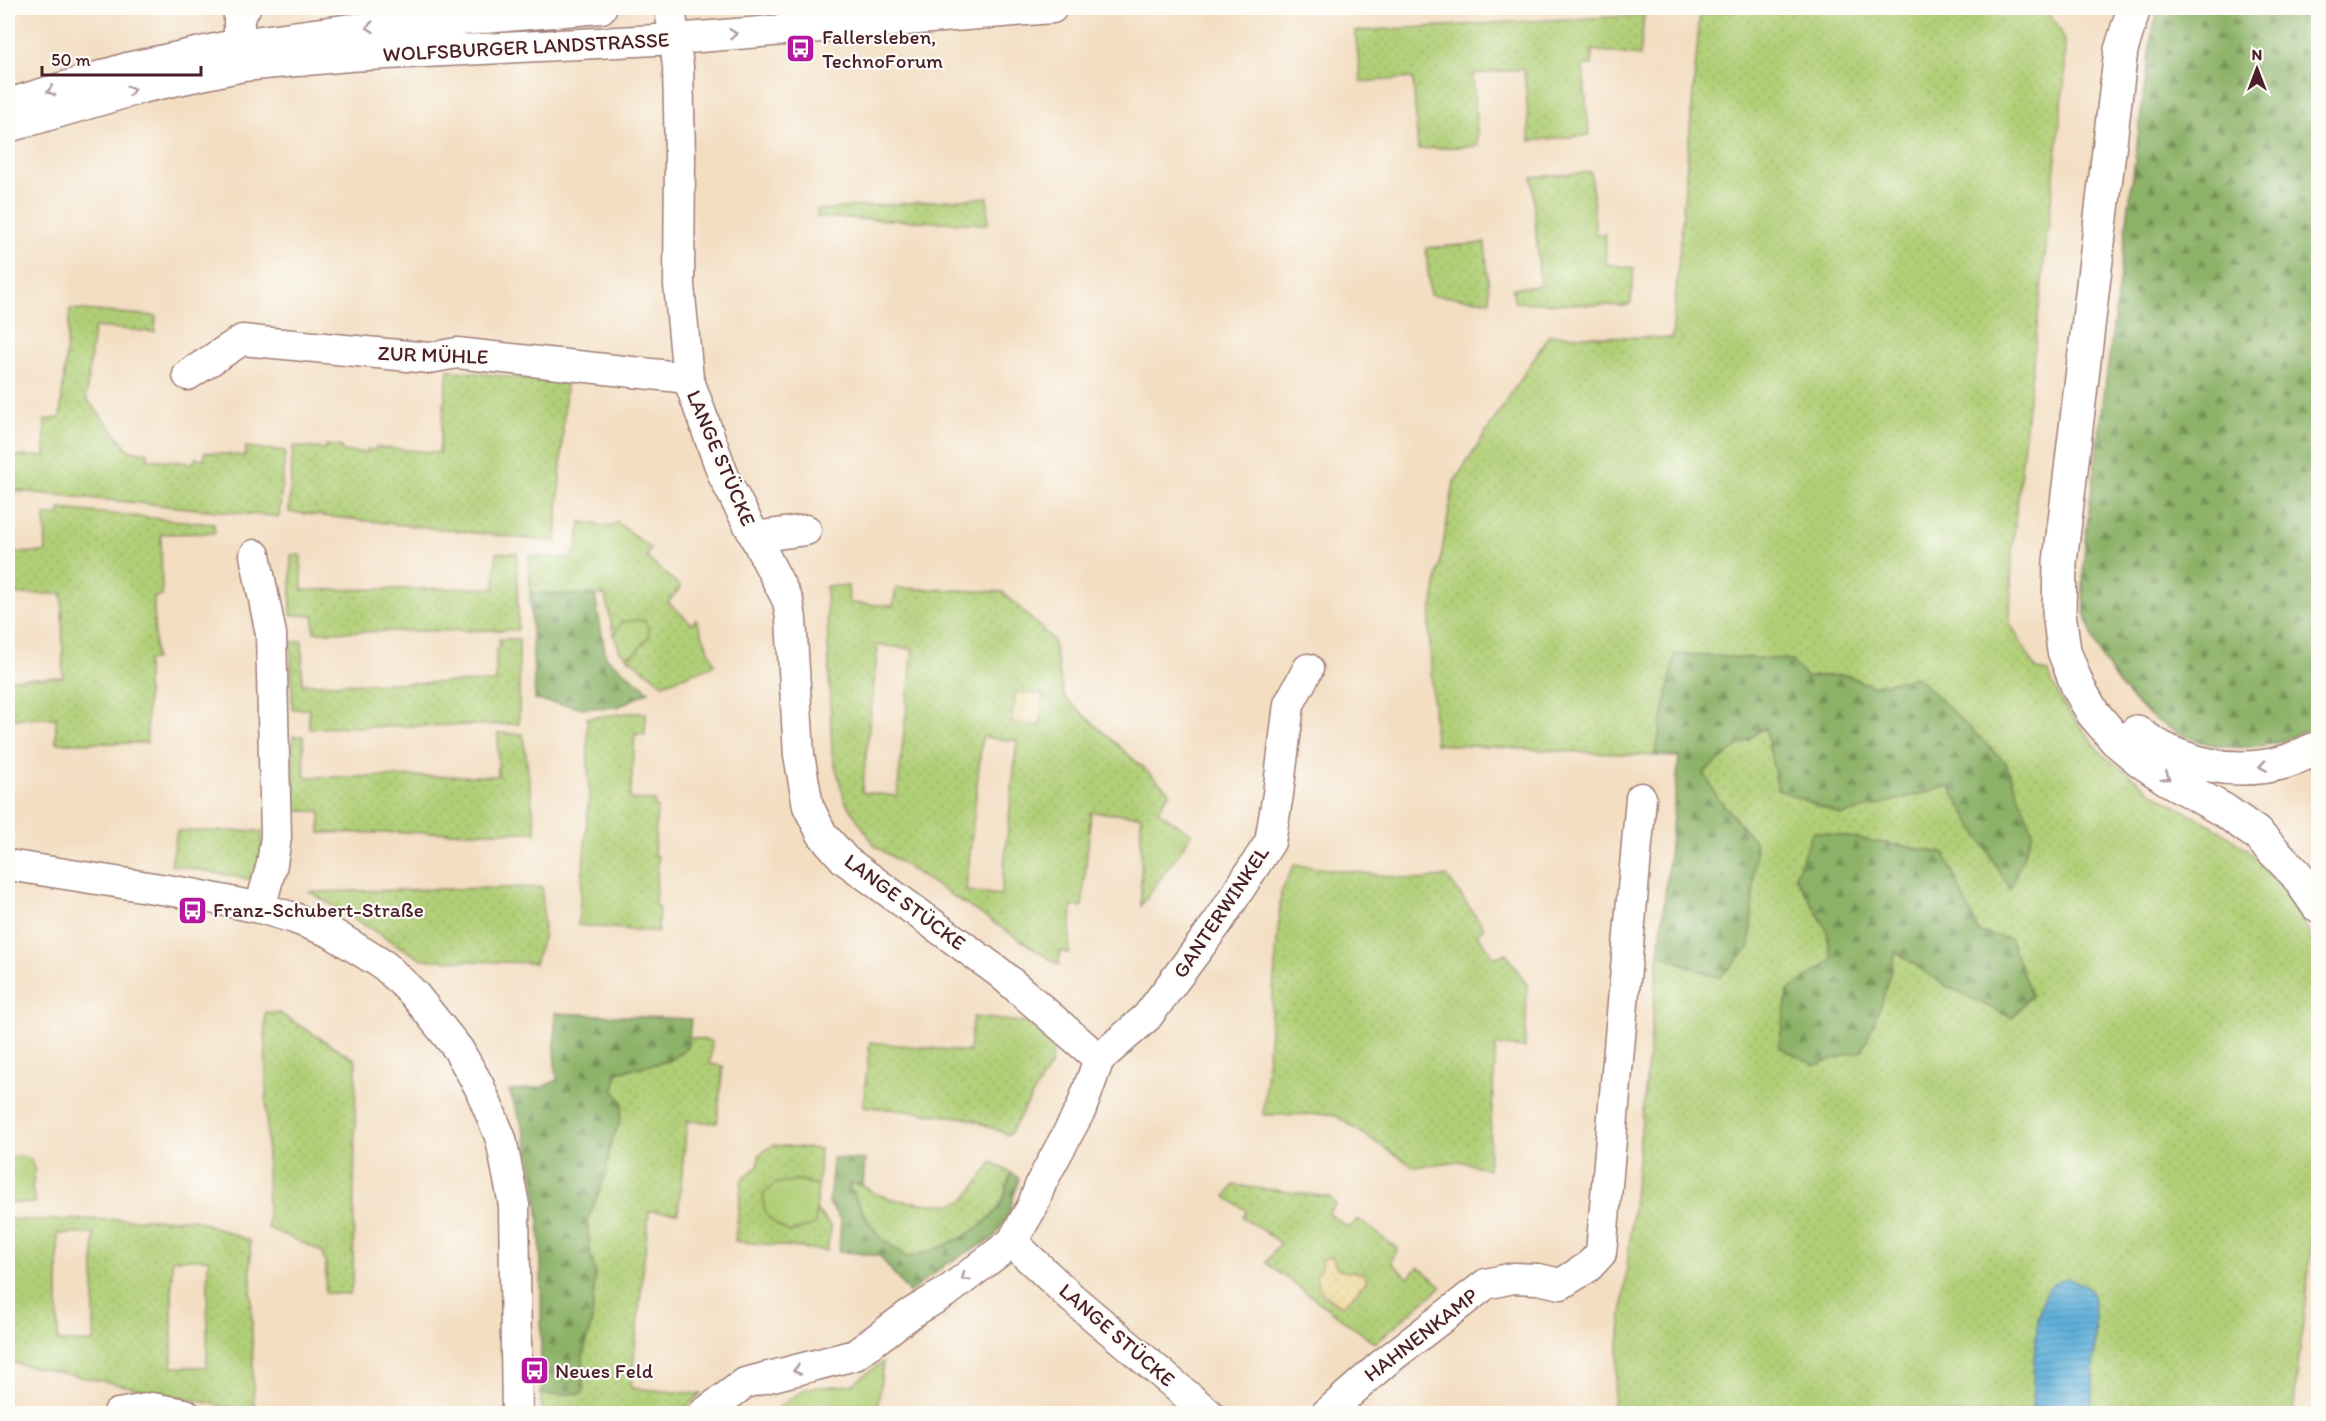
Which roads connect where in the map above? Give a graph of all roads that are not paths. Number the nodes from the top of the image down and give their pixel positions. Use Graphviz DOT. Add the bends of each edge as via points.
graph roads {
  1 [pos="245,8"];
  2 [pos="601,8"];
  3 [pos="670,8"];
  4 [pos="1052,8"];
  5 [pos="2114,8"];
  6 [pos="2134,8"];
  7 [pos="675,39"];
  8 [pos="239,44"];
  9 [pos="2121,50"];
  10 [pos="8,104"];
  11 [pos="8,127"];
  12 [pos="188,375"];
  13 [pos="688,378"];
  14 [pos="806,530"];
  15 [pos="754,537"];
  16 [pos="255,555"];
  17 [pos="2059,612"];
  18 [pos="1308,669"];
  19 [pos="2319,748"];
  20 [pos="1641,798"];
  21 [pos="8,865"];
  22 [pos="2319,906"];
  23 [pos="260,908"];
  24 [pos="1099,1059"];
  25 [pos="1012,1242"];
  26 [pos="118,1413"];
  27 [pos="185,1413"];
  28 [pos="517,1413"];
  29 [pos="704,1413"];
  30 [pos="1209,1413"];
  31 [pos="1326,1413"];
  1 -- 8 [label="street" via="239,16"];
  2 -- 8 [label="street, WOLFSBURGER LANDSTRASSE, one-way" via="344,30"];
  3 -- 7 [label="street, LANGE STÜCKE"];
  7 -- 4 [label="street, WOLFSBURGER LANDSTRASSE, one-way"];
  5 -- 9 [label="highway"];
  6 -- 9 [label="highway"];
  11 -- 7 [label="street, WOLFSBURGER LANDSTRASSE, one-way" via="145,87 243,66 349,56"];
  7 -- 13 [label="street, LANGE STÜCKE" via="680,156 679,285"];
  8 -- 10 [label="street, WOLFSBURGER LANDSTRASSE, one-way" via="127,68"];
  9 -- 17 [label="highway" via="2060,562"];
  12 -- 13 [label="street, ZUR MÜHLE" via="242,340 429,358 458,352"];
  13 -- 15 [label="street, LANGE STÜCKE" via="717,458"];
  14 -- 15 [label="street"];
  15 -- 24 [label="street, LANGE STÜCKE" via="788,601 799,755 808,806 822,834 845,860 1000,973"];
  16 -- 23 [label="street" via="271,634 276,837"];
  19 -- 17 [label="highway, one-way" via="2288,761 2229,768 2176,756 2152,744 2095,687"];
  17 -- 22 [label="highway, one-way" via="2064,651 2078,687 2116,740 2168,779 2256,832 2290,867"];
  18 -- 24 [label="street, GANTERWINKEL" via="1289,704 1270,842 1218,922 1147,1017"];
  20 -- 31 [label="street, HAHNENKAMP" via="1601,1253 1588,1267 1561,1284 1513,1278 1486,1284"];
  21 -- 23 [label="street"];
  23 -- 28 [label="street" via="330,932 385,966 414,994 458,1049 479,1086 501,1139 513,1204"];
  24 -- 25 [label="street" via="1081,1109"];
  25 -- 29 [label="street, one-way" via="855,1356 745,1383"];
  25 -- 30 [label="street, LANGE STÜCKE"];
  26 -- 27 [label="street" via="152,1408"];
}
